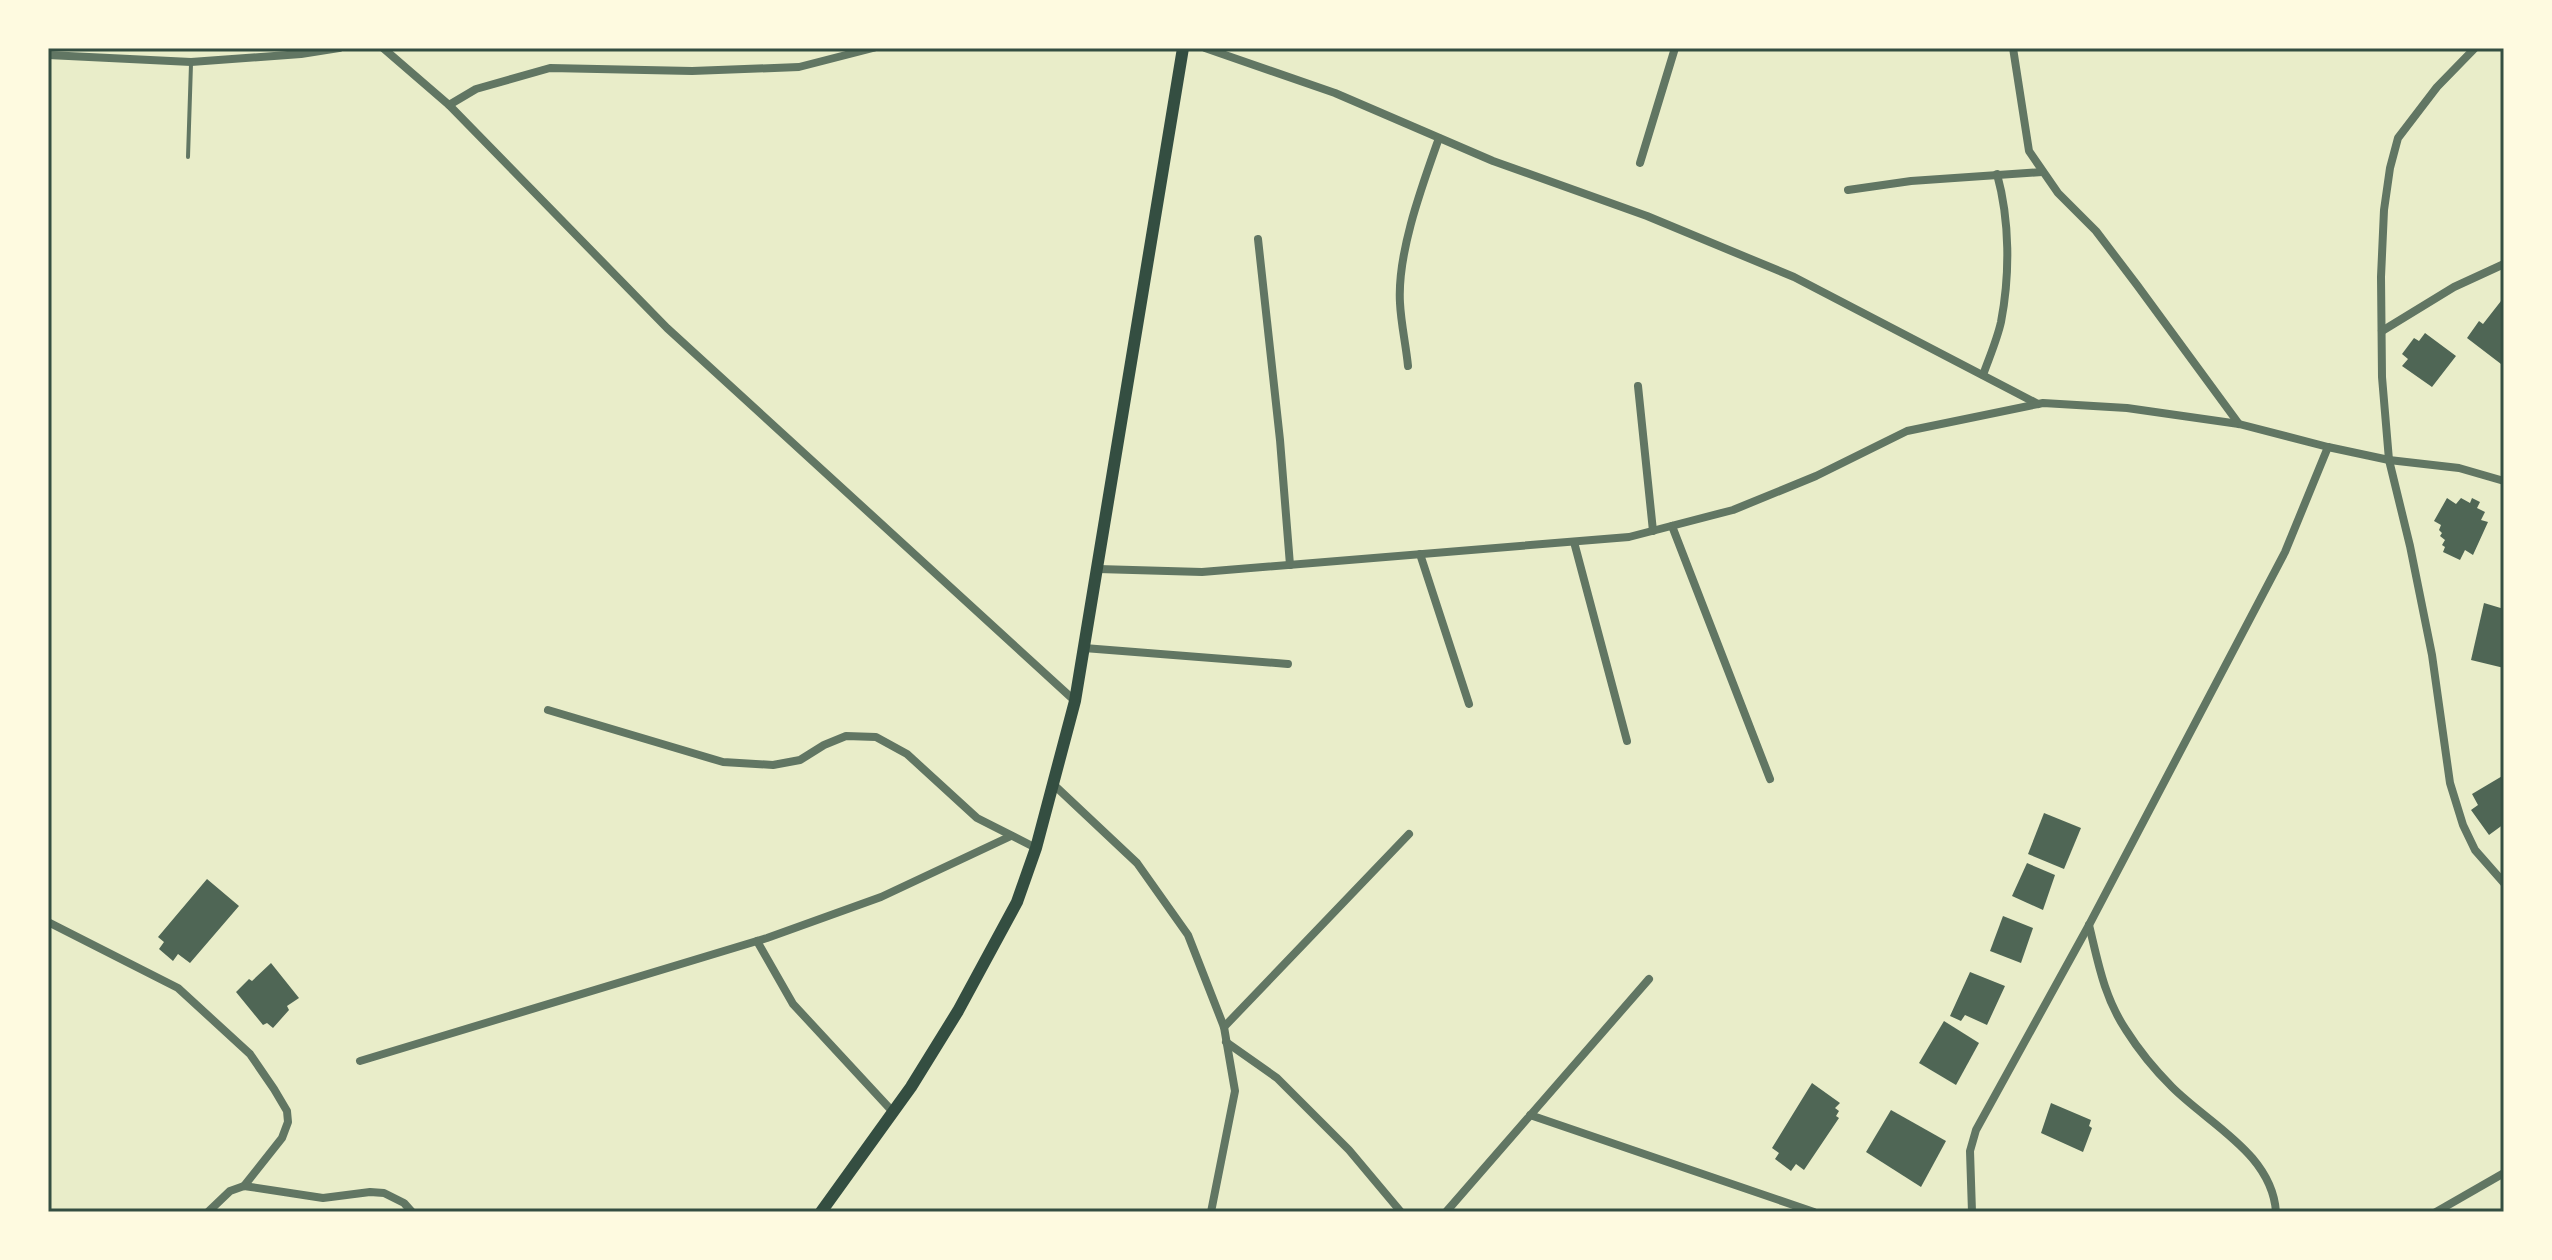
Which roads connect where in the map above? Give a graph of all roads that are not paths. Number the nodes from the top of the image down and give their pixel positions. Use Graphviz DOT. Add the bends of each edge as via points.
graph roads {
  1 [pos="339,48"];
  2 [pos="383,48"];
  3 [pos="873,48"];
  4 [pos="1183,48"];
  5 [pos="1205,48"];
  6 [pos="1675,48"];
  7 [pos="2013,48"];
  8 [pos="2475,48"];
  9 [pos="48,55"];
  10 [pos="191,62"];
  11 [pos="449,105"];
  12 [pos="1439,138"];
  13 [pos="188,157"];
  14 [pos="1640,163"];
  15 [pos="2042,172"];
  16 [pos="1997,174"];
  17 [pos="1848,190"];
  18 [pos="1258,239"];
  19 [pos="2504,264"];
  20 [pos="2382,331"];
  21 [pos="1408,366"];
  22 [pos="1983,375"];
  23 [pos="1638,386"];
  24 [pos="2039,404"];
  25 [pos="2239,424"];
  26 [pos="2328,447"];
  27 [pos="2389,460"];
  28 [pos="2504,481"];
  29 [pos="1672,526"];
  30 [pos="1653,531"];
  31 [pos="1574,542"];
  32 [pos="1420,554"];
  33 [pos="1290,565"];
  34 [pos="1098,569"];
  35 [pos="1084,648"];
  36 [pos="1288,664"];
  37 [pos="1075,701"];
  38 [pos="1469,704"];
  39 [pos="548,710"];
  40 [pos="1627,741"];
  41 [pos="1770,779"];
  42 [pos="1053,784"];
  43 [pos="1409,834"];
  44 [pos="1011,836"];
  45 [pos="1036,848"];
  46 [pos="2504,883"];
  47 [pos="48,922"];
  48 [pos="2089,925"];
  49 [pos="757,941"];
  50 [pos="1649,979"];
  51 [pos="1224,1027"];
  52 [pos="1226,1042"];
  53 [pos="360,1061"];
  54 [pos="893,1112"];
  55 [pos="1530,1115"];
  56 [pos="2504,1173"];
  57 [pos="244,1186"];
  58 [pos="208,1212"];
  59 [pos="412,1212"];
  60 [pos="821,1212"];
  61 [pos="1211,1212"];
  62 [pos="1401,1212"];
  63 [pos="1446,1212"];
  64 [pos="1814,1212"];
  65 [pos="1972,1212"];
  66 [pos="2276,1212"];
  67 [pos="2436,1212"];
  1 -- 10 [label="street"];
  2 -- 11 [label="street"];
  3 -- 11 [label="street" via="799,67 550,68 476,89"];
  4 -- 34 [label="main road"];
  5 -- 12 [label="street" via="1335,93"];
  6 -- 14 [label="street"];
  7 -- 15 [label="street" via="2029,151"];
  8 -- 20 [label="street" via="2398,138 2384,210"];
  9 -- 10 [label="street"];
  10 -- 13 [label="lane"];
  11 -- 37 [label="street" via="667,328"];
  12 -- 21 [label="street" via="1405,253 1400,301"];
  12 -- 22 [label="street" via="1794,277"];
  15 -- 16 [label="street"];
  15 -- 25 [label="street" via="2096,231"];
  16 -- 17 [label="street"];
  16 -- 22 [label="street" via="2007,263 2000,324"];
  18 -- 33 [label="street"];
  19 -- 20 [label="street"];
  20 -- 27 [label="street"];
  22 -- 24 [label="street"];
  23 -- 30 [label="street"];
  24 -- 25 [label="street" via="2127,408"];
  24 -- 29 [label="street" via="1907,431 1733,510"];
  25 -- 26 [label="street"];
  26 -- 27 [label="street"];
  26 -- 48 [label="street" via="2285,552"];
  27 -- 28 [label="street" via="2459,468"];
  27 -- 46 [label="street" via="2432,655 2450,783 2475,850"];
  29 -- 30 [label="street"];
  29 -- 41 [label="street"];
  30 -- 31 [label="street"];
  31 -- 32 [label="street"];
  31 -- 40 [label="street"];
  32 -- 33 [label="street"];
  32 -- 38 [label="street"];
  33 -- 34 [label="street" via="1202,572"];
  34 -- 35 [label="main road"];
  35 -- 36 [label="street"];
  35 -- 37 [label="main road"];
  37 -- 42 [label="main road"];
  39 -- 44 [label="street" via="723,762 773,765 800,760 846,736 876,737 907,754 977,818"];
  42 -- 45 [label="main road"];
  42 -- 51 [label="street" via="1137,863 1180,923"];
  43 -- 51 [label="street"];
  44 -- 45 [label="street"];
  44 -- 49 [label="street" via="881,897"];
  45 -- 54 [label="main road" via="1017,902 965,998"];
  47 -- 57 [label="street" via="178,988 250,1054 287,1111 288,1122 282,1138"];
  48 -- 65 [label="street" via="1976,1130 1970,1151"];
  48 -- 66 [label="street" via="2103,987 2126,1030 2171,1086 2269,1178"];
  49 -- 53 [label="street"];
  49 -- 54 [label="street" via="793,1004"];
  50 -- 55 [label="street"];
  51 -- 52 [label="street"];
  52 -- 61 [label="street" via="1235,1091"];
  52 -- 62 [label="street" via="1277,1078"];
  54 -- 60 [label="main road"];
  55 -- 63 [label="street"];
  55 -- 64 [label="street"];
  56 -- 67 [label="street"];
  57 -- 58 [label="street" via="230,1191"];
  57 -- 59 [label="street" via="323,1198 384,1193"];
}
